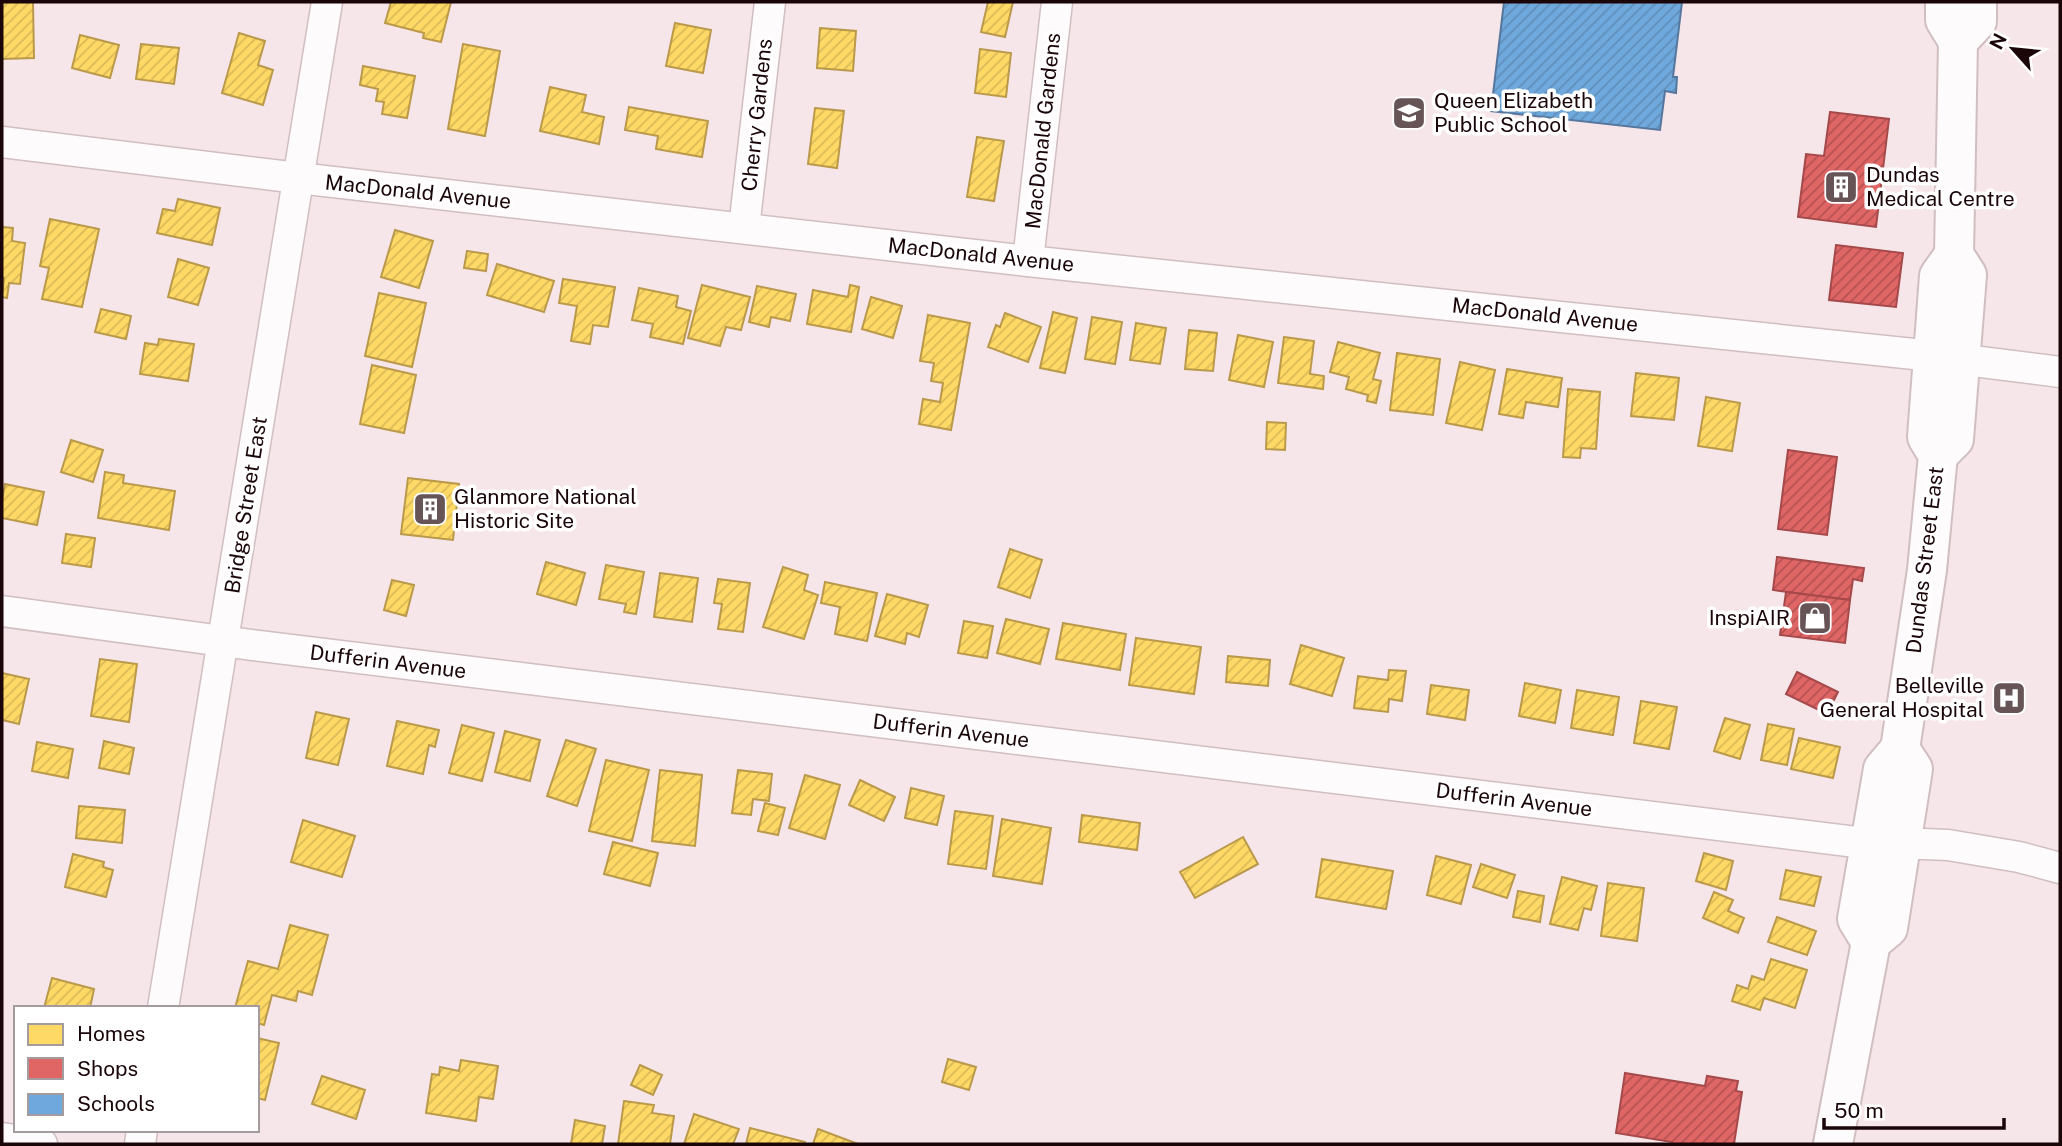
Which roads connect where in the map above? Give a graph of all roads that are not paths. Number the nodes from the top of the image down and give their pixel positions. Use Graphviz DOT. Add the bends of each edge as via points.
graph roads {
  1 [pos="327,2"];
  2 [pos="770,2"];
  3 [pos="1057,2"];
  4 [pos="1945,2"];
  5 [pos="1977,2"];
  6 [pos="1958,41"];
  7 [pos="2,142"];
  8 [pos="298,178"];
  9 [pos="744,228"];
  10 [pos="1028,261"];
  11 [pos="1947,357"];
  12 [pos="2060,372"];
  13 [pos="2,611"];
  14 [pos="224,642"];
  15 [pos="1886,843"];
  16 [pos="2060,868"];
  17 [pos="163,1006"];
  18 [pos="2,1138"];
  19 [pos="41,1144"];
  20 [pos="1833,1144"];
  1 -- 8 [label="street, Bridge Street East"];
  2 -- 9 [label="street, Cherry Gardens"];
  3 -- 10 [label="street, MacDonald Gardens"];
  4 -- 6 [label="main road, Dundas Street East" via="1945,20"];
  5 -- 6 [label="main road" via="1977,21"];
  6 -- 11 [label="main road, Dundas Street East" via="1954,255 1939,276"];
  7 -- 8 [label="street, MacDonald Avenue"];
  8 -- 9 [label="street, MacDonald Avenue"];
  8 -- 14 [label="street, Bridge Street East"];
  9 -- 10 [label="street, MacDonald Avenue"];
  10 -- 11 [label="street, MacDonald Avenue"];
  11 -- 12 [label="street, MacDonald Avenue"];
  11 -- 15 [label="main road, Dundas Street East" via="1927,437 1938,455 1927,570 1900,749 1883,769"];
  13 -- 14 [label="street, Dufferin Avenue"];
  14 -- 15 [label="street, Dufferin Avenue"];
  14 -- 17 [label="street, Bridge Street East"];
  15 -- 16 [label="street, Dufferin Avenue" via="1948,845"];
  15 -- 20 [label="main road, Dundas Street East" via="1857,919 1871,942"];
  18 -- 19 [label="street"];
}
